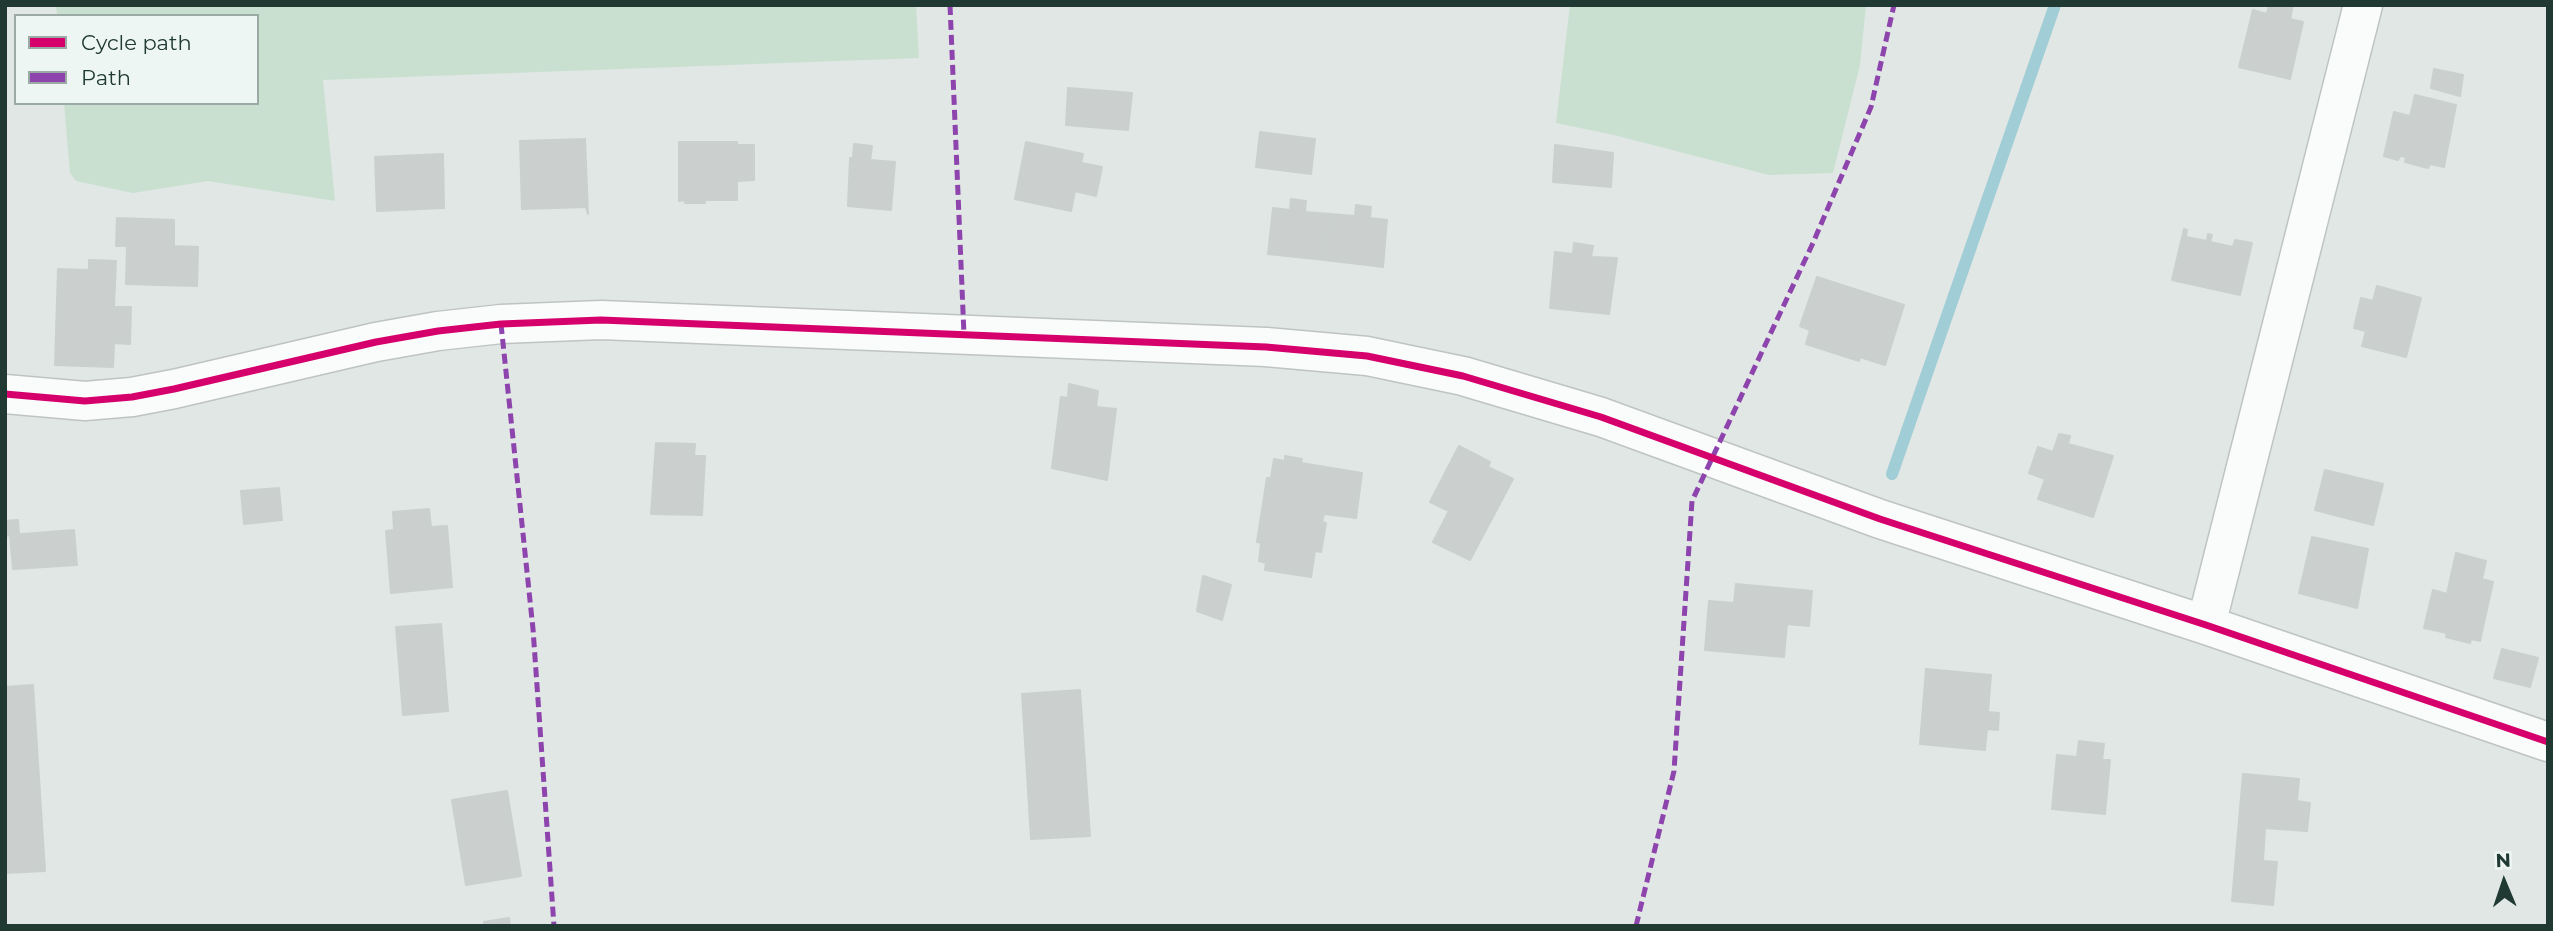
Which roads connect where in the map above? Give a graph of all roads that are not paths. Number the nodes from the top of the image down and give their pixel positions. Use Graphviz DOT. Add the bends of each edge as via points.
graph roads {
  1 [pos="2363,5"];
  2 [pos="5,394"];
  3 [pos="2206,625"];
  4 [pos="2548,742"];
  1 -- 3 [label="street"];
  2 -- 3 [label="street" via="85,401 132,397 376,341 500,324 601,320 1331,352 1463,376 1537,397 1880,519"];
  3 -- 4 [label="street"];
}
